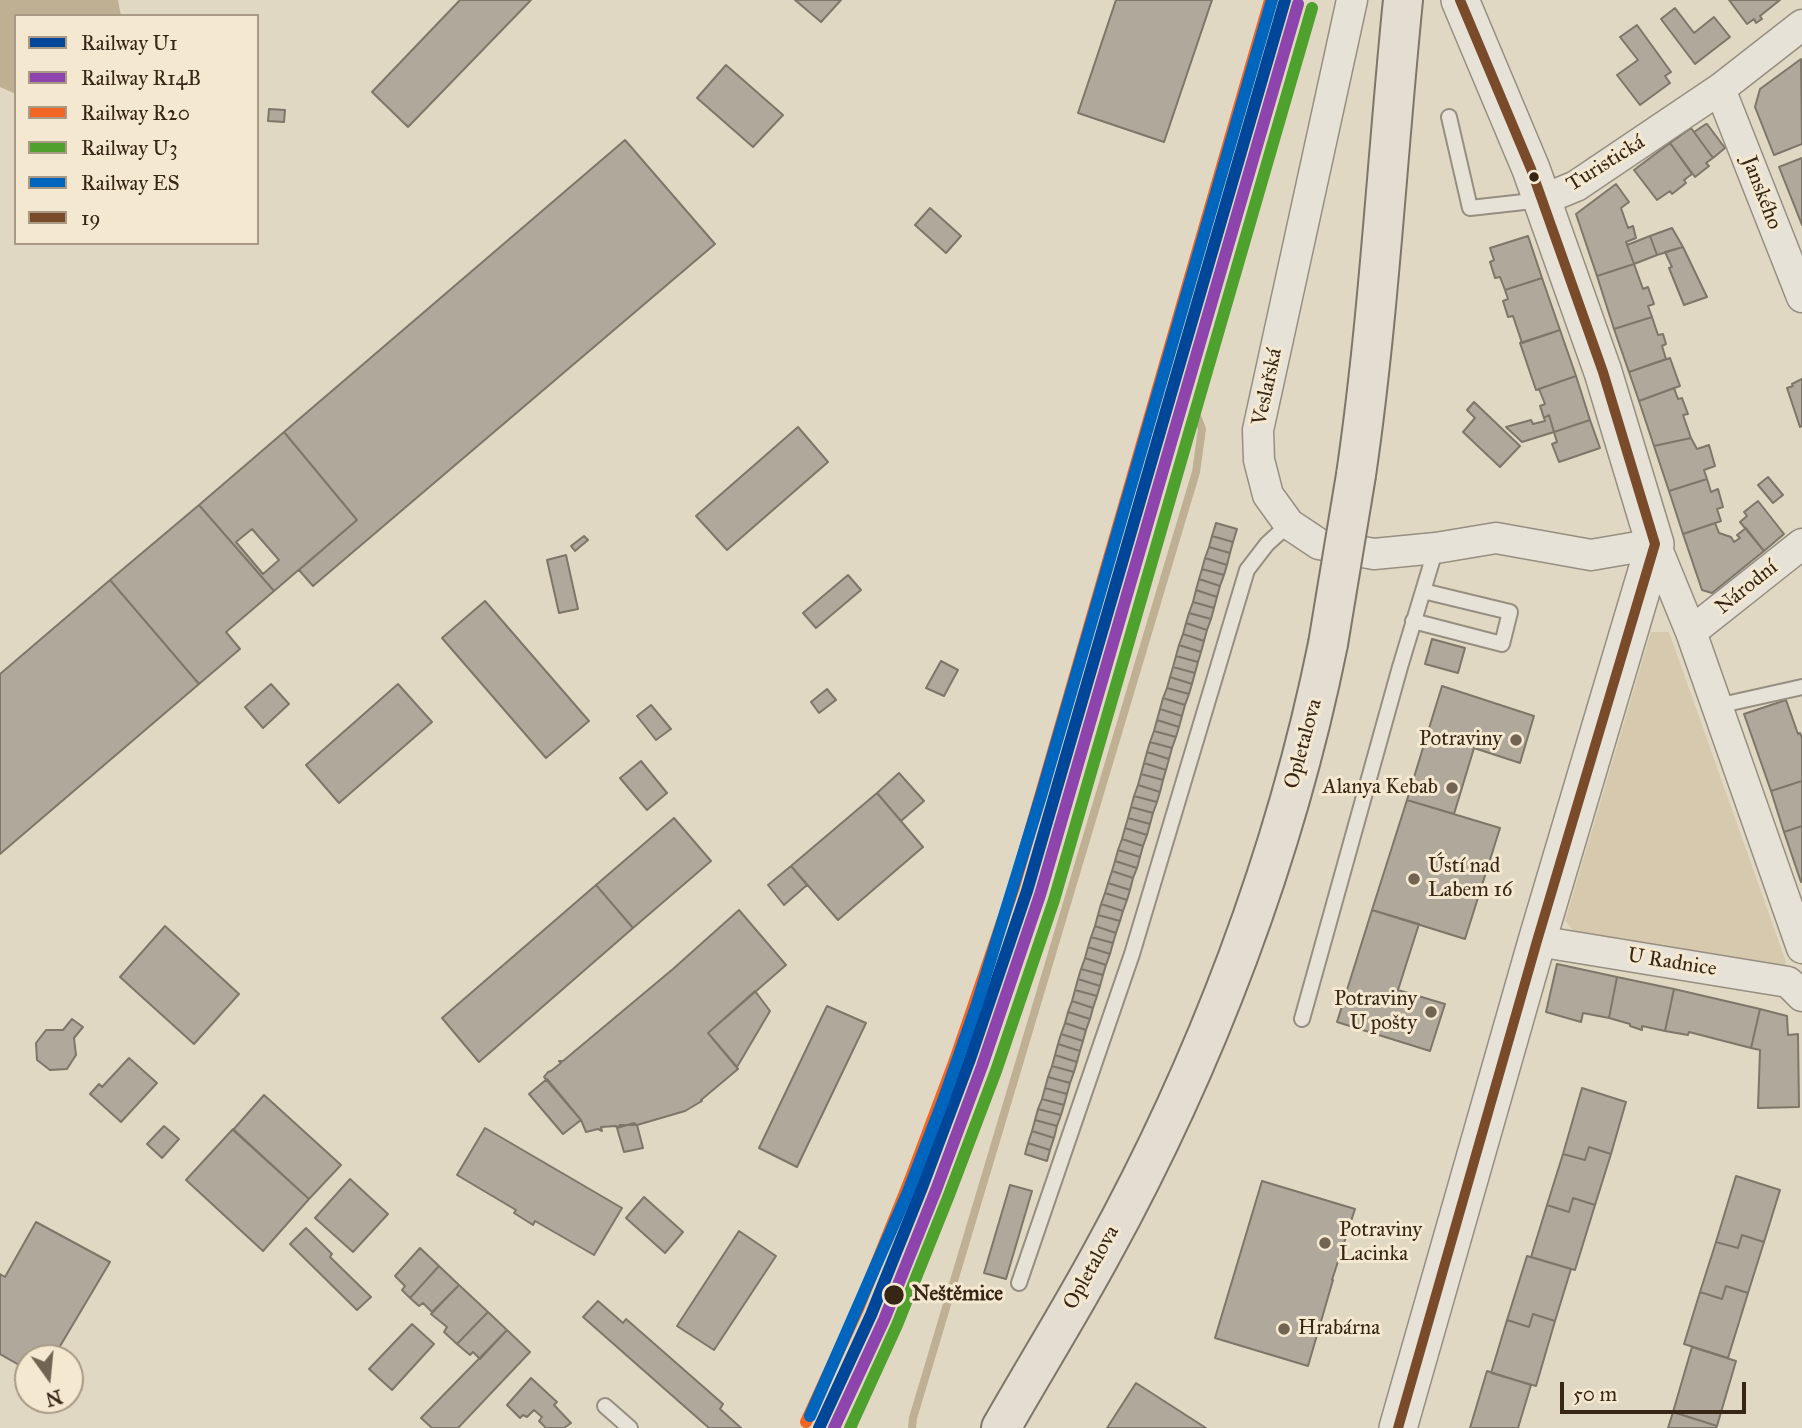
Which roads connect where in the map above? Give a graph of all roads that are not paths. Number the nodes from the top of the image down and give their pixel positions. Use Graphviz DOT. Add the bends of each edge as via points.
graph roads {
  1 [pos="1352,0"];
  2 [pos="1403,0"];
  3 [pos="1460,0"];
  4 [pos="1802,25"];
  5 [pos="1720,89"];
  6 [pos="1449,117"];
  7 [pos="1542,200"];
  8 [pos="1802,298"];
  9 [pos="1289,524"];
  10 [pos="1655,544"];
  11 [pos="1802,544"];
  12 [pos="1436,548"];
  13 [pos="1423,591"];
  14 [pos="1413,621"];
  15 [pos="1691,632"];
  16 [pos="1802,687"];
  17 [pos="1717,706"];
  18 [pos="1537,940"];
  19 [pos="1802,948"];
  20 [pos="1802,996"];
  21 [pos="1302,1019"];
  22 [pos="1019,1283"];
  23 [pos="605,1406"];
  24 [pos="630,1428"];
  25 [pos="1001,1428"];
  26 [pos="1398,1428"];
  1 -- 9 [label="street, Veslařská" via="1258,430 1259,460 1268,495"];
  2 -- 25 [label="main road, Opletalova, bridge" via="1365,411 1328,644 1295,780 1242,942 1163,1132 1102,1253"];
  3 -- 7 [label="street"];
  4 -- 5 [label="street, Turistická"];
  5 -- 7 [label="street, Turistická" via="1576,186"];
  5 -- 8 [label="street, Janského"];
  6 -- 7 [label="lane, Turistická" via="1469,208"];
  7 -- 10 [label="street" via="1603,372"];
  9 -- 12 [label="street, Veslařská" via="1319,544 1374,554"];
  9 -- 22 [label="lane" via="1247,570 1132,954"];
  10 -- 12 [label="street, Veslařská" via="1591,555 1496,538"];
  10 -- 15 [label="street"];
  10 -- 18 [label="street"];
  11 -- 15 [label="street, Národní"];
  12 -- 13 [label="lane"];
  13 -- 14 [label="lane"];
  13 -- 14 [label="lane" via="1510,612 1502,645"];
  14 -- 21 [label="lane"];
  15 -- 17 [label="street"];
  16 -- 17 [label="lane"];
  17 -- 19 [label="street"];
  18 -- 20 [label="street, U Radnice" via="1788,982"];
  18 -- 26 [label="street"];
  23 -- 24 [label="lane"];
}
